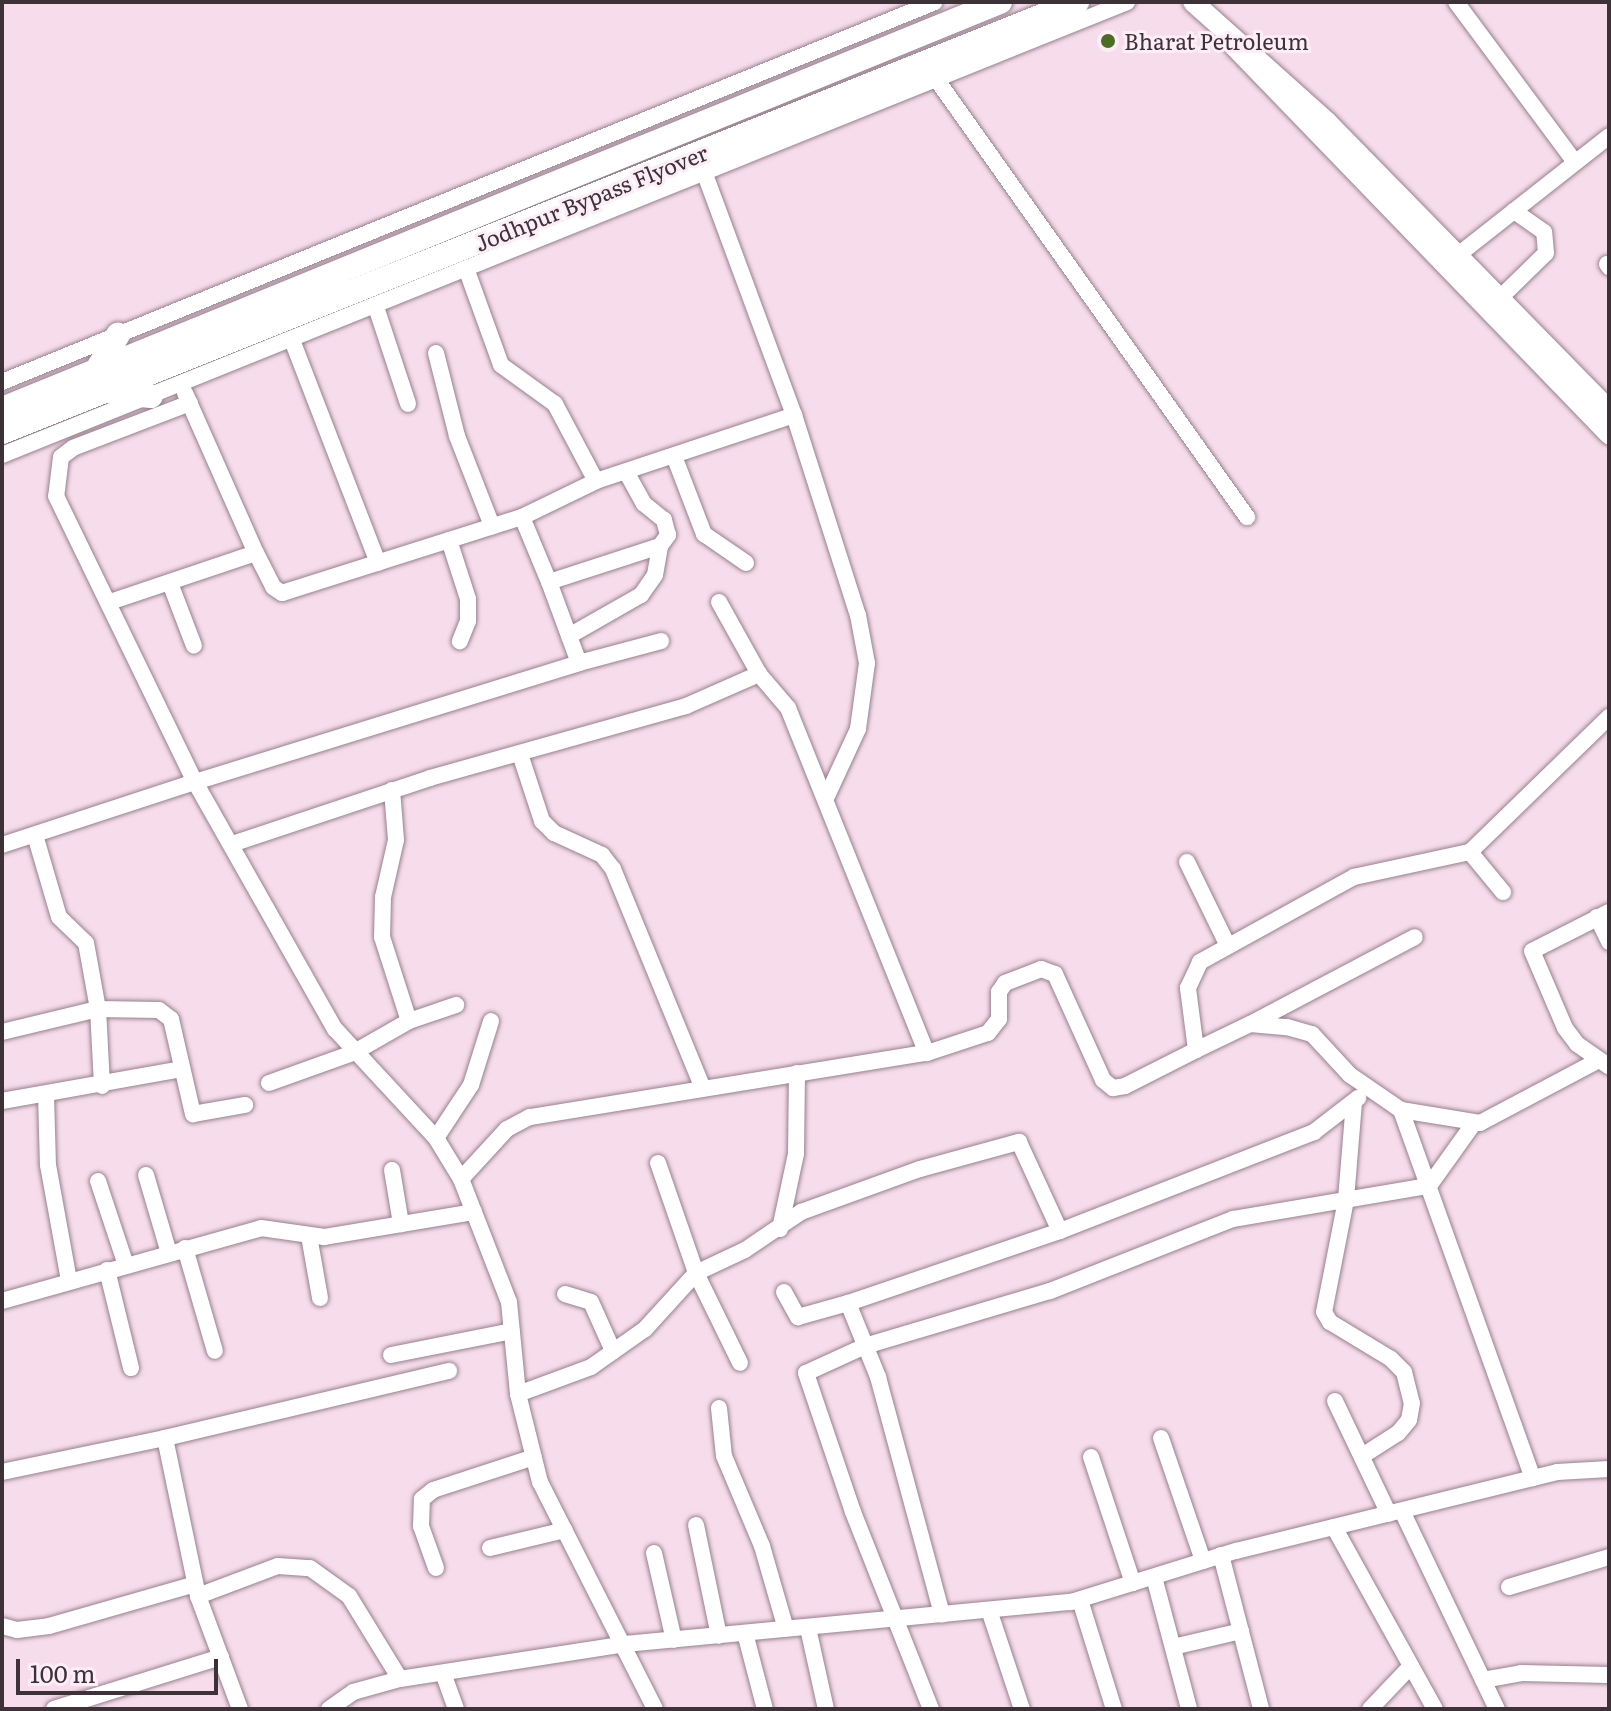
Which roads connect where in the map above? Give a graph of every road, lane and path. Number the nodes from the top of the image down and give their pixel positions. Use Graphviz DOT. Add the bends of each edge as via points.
graph roads {
  1 [pos="935,2"];
  2 [pos="1000,2"];
  3 [pos="1077,2"];
  4 [pos="1127,2"];
  5 [pos="1193,2"];
  6 [pos="1456,2"];
  7 [pos="1219,25"];
  8 [pos="937,80"];
  9 [pos="1609,136"];
  10 [pos="1575,162"];
  11 [pos="705,175"];
  12 [pos="1514,211"];
  13 [pos="1458,255"];
  14 [pos="467,271"];
  15 [pos="1500,298"];
  16 [pos="376,307"];
  17 [pos="118,335"];
  18 [pos="292,340"];
  19 [pos="436,353"];
  20 [pos="181,373"];
  21 [pos="4,378"];
  22 [pos="102,380"];
  23 [pos="151,396"];
  24 [pos="190,403"];
  25 [pos="408,404"];
  26 [pos="2,409"];
  27 [pos="1609,410"];
  28 [pos="794,415"];
  29 [pos="2,432"];
  30 [pos="1609,434"];
  31 [pos="2,455"];
  32 [pos="674,456"];
  33 [pos="626,472"];
  34 [pos="596,481"];
  35 [pos="522,517"];
  36 [pos="1247,517"];
  37 [pos="492,526"];
  38 [pos="449,540"];
  39 [pos="660,546"];
  40 [pos="256,553"];
  41 [pos="378,563"];
  42 [pos="746,563"];
  43 [pos="549,582"];
  44 [pos="170,583"];
  45 [pos="110,602"];
  46 [pos="719,602"];
  47 [pos="569,636"];
  48 [pos="460,641"];
  49 [pos="661,641"];
  50 [pos="194,646"];
  51 [pos="579,663"];
  52 [pos="759,674"];
  53 [pos="1607,724"];
  54 [pos="520,754"];
  55 [pos="195,782"];
  56 [pos="392,790"];
  57 [pos="827,796"];
  58 [pos="35,835"];
  59 [pos="232,844"];
  60 [pos="2,845"];
  61 [pos="1470,852"];
  62 [pos="1187,862"];
  63 [pos="1503,892"];
  64 [pos="1603,914"];
  65 [pos="1415,937"];
  66 [pos="1609,942"];
  67 [pos="1228,946"];
  68 [pos="456,1005"];
  69 [pos="98,1009"];
  70 [pos="409,1021"];
  71 [pos="491,1021"];
  72 [pos="1250,1024"];
  73 [pos="2,1032"];
  74 [pos="1196,1050"];
  75 [pos="353,1053"];
  76 [pos="927,1053"];
  77 [pos="1603,1064"];
  78 [pos="181,1069"];
  79 [pos="797,1073"];
  80 [pos="269,1083"];
  81 [pos="102,1086"];
  82 [pos="703,1088"];
  83 [pos="1368,1090"];
  84 [pos="46,1095"];
  85 [pos="2,1101"];
  86 [pos="1354,1102"];
  87 [pos="245,1105"];
  88 [pos="1401,1110"];
  89 [pos="1474,1123"];
  90 [pos="436,1138"];
  91 [pos="658,1163"];
  92 [pos="392,1170"];
  93 [pos="146,1175"];
  94 [pos="461,1179"];
  95 [pos="98,1181"];
  96 [pos="1429,1186"];
  97 [pos="1346,1200"];
  98 [pos="474,1212"];
  99 [pos="401,1224"];
  100 [pos="780,1229"];
  101 [pos="1060,1231"];
  102 [pos="309,1236"];
  103 [pos="177,1250"];
  104 [pos="126,1265"];
  105 [pos="107,1270"];
  106 [pos="696,1273"];
  107 [pos="69,1281"];
  108 [pos="784,1292"];
  109 [pos="565,1294"];
  110 [pos="320,1298"];
  111 [pos="2,1301"];
  112 [pos="848,1303"];
  113 [pos="512,1331"];
  114 [pos="865,1346"];
  115 [pos="215,1351"];
  116 [pos="613,1351"];
  117 [pos="391,1355"];
  118 [pos="740,1363"];
  119 [pos="131,1368"];
  120 [pos="449,1371"];
  121 [pos="518,1394"];
  122 [pos="1335,1401"];
  123 [pos="719,1408"];
  124 [pos="165,1438"];
  125 [pos="1161,1438"];
  126 [pos="1362,1456"];
  127 [pos="534,1457"];
  128 [pos="1091,1457"];
  129 [pos="1609,1469"];
  130 [pos="2,1472"];
  131 [pos="1533,1478"];
  132 [pos="1395,1512"];
  133 [pos="696,1525"];
  134 [pos="1334,1527"];
  135 [pos="565,1530"];
  136 [pos="490,1548"];
  137 [pos="654,1553"];
  138 [pos="1221,1555"];
  139 [pos="1609,1557"];
  140 [pos="1203,1561"];
  141 [pos="436,1568"];
  142 [pos="1154,1577"];
  143 [pos="1133,1583"];
  144 [pos="1509,1587"];
  145 [pos="197,1590"];
  146 [pos="1080,1600"];
  147 [pos="989,1610"];
  148 [pos="942,1615"];
  149 [pos="897,1619"];
  150 [pos="2,1626"];
  151 [pos="808,1628"];
  152 [pos="786,1629"];
  153 [pos="1241,1631"];
  154 [pos="745,1633"];
  155 [pos="719,1636"];
  156 [pos="674,1640"];
  157 [pos="625,1644"];
  158 [pos="1173,1647"];
  159 [pos="221,1657"];
  160 [pos="1411,1666"];
  161 [pos="443,1673"];
  162 [pos="1609,1675"];
  163 [pos="400,1679"];
  164 [pos="1483,1680"];
  165 [pos="54,1709"];
  166 [pos="240,1709"];
  167 [pos="329,1709"];
  168 [pos="456,1709"];
  169 [pos="655,1709"];
  170 [pos="765,1709"];
  171 [pos="826,1709"];
  172 [pos="931,1709"];
  173 [pos="1022,1709"];
  174 [pos="1114,1709"];
  175 [pos="1189,1709"];
  176 [pos="1261,1709"];
  177 [pos="1370,1709"];
  178 [pos="1435,1709"];
  179 [pos="1497,1709"];
  1 -- 17 [label="street"];
  2 -- 22 [label="highway, Jodhpur Bypass Flyover" via="171,338"];
  3 -- 20 [label="highway, Jodhpur Bypass Flyover"];
  4 -- 8 [label="street"];
  5 -- 7 [label="main road"];
  6 -- 10 [label="street"];
  7 -- 13 [label="main road" via="1266,63"];
  7 -- 30 [label="main road" via="1250,68"];
  8 -- 11 [label="street"];
  8 -- 36 [label="street"];
  9 -- 10 [label="street"];
  10 -- 12 [label="street"];
  11 -- 14 [label="street"];
  11 -- 28 [label="street"];
  12 -- 13 [label="street"];
  12 -- 15 [label="street" via="1544,232 1546,253"];
  13 -- 15 [label="main road"];
  14 -- 16 [label="street"];
  14 -- 34 [label="street" via="501,365 555,404"];
  15 -- 27 [label="main road"];
  16 -- 18 [label="street"];
  16 -- 25 [label="street"];
  17 -- 21 [label="street"];
  17 -- 22 [label="highway"];
  18 -- 20 [label="street"];
  18 -- 41 [label="street"];
  19 -- 37 [label="street" via="457,436"];
  20 -- 22 [label="highway, Jodhpur Bypass Flyover"];
  20 -- 23 [label="street"];
  20 -- 24 [label="street"];
  22 -- 23 [label="highway"];
  22 -- 26 [label="highway"];
  22 -- 29 [label="highway"];
  23 -- 31 [label="street"];
  24 -- 40 [label="street"];
  24 -- 45 [label="street" via="61,457 56,496"];
  28 -- 32 [label="street"];
  28 -- 57 [label="street" via="858,615 867,663 858,729"];
  32 -- 33 [label="street"];
  32 -- 42 [label="street" via="704,534"];
  33 -- 34 [label="street"];
  33 -- 39 [label="street" via="644,504 669,528"];
  34 -- 35 [label="street"];
  35 -- 37 [label="street"];
  35 -- 43 [label="street"];
  37 -- 38 [label="street"];
  38 -- 41 [label="street"];
  38 -- 48 [label="street" via="468,599 468,621"];
  39 -- 43 [label="street"];
  39 -- 47 [label="street" via="655,575 641,595"];
  40 -- 41 [label="street" via="273,587 282,593"];
  40 -- 44 [label="street"];
  43 -- 47 [label="street"];
  44 -- 45 [label="street"];
  44 -- 50 [label="street"];
  45 -- 55 [label="street"];
  46 -- 52 [label="street"];
  47 -- 51 [label="street"];
  49 -- 51 [label="street"];
  51 -- 55 [label="street"];
  52 -- 54 [label="street" via="686,706"];
  52 -- 57 [label="street" via="788,708"];
  53 -- 61 [label="street"];
  54 -- 56 [label="street"];
  54 -- 82 [label="street" via="542,821 554,833 602,855 613,869"];
  55 -- 58 [label="street"];
  55 -- 59 [label="street"];
  56 -- 59 [label="street"];
  56 -- 70 [label="street" via="396,840 383,897 382,937"];
  57 -- 76 [label="street"];
  58 -- 60 [label="street"];
  58 -- 69 [label="street" via="59,917 86,943"];
  59 -- 75 [label="street"];
  61 -- 63 [label="street"];
  61 -- 67 [label="street" via="1354,877"];
  62 -- 67 [label="street"];
  64 -- 66 [label="street"];
  64 -- 77 [label="street" via="1532,951 1565,1028"];
  65 -- 72 [label="street"];
  67 -- 74 [label="street" via="1200,962 1191,976"];
  68 -- 70 [label="street"];
  69 -- 73 [label="street"];
  69 -- 78 [label="street" via="166,1012"];
  69 -- 81 [label="street"];
  70 -- 75 [label="street"];
  71 -- 90 [label="street" via="471,1085"];
  72 -- 74 [label="street"];
  72 -- 83 [label="street" via="1312,1034"];
  74 -- 76 [label="street" via="1119,1088 1106,1084 1055,974 1041,969 1005,983 992,1031"];
  75 -- 80 [label="street"];
  75 -- 90 [label="street"];
  76 -- 79 [label="street"];
  77 -- 89 [label="street" via="1507,1113"];
  78 -- 81 [label="street"];
  78 -- 87 [label="street" via="193,1114"];
  79 -- 82 [label="street"];
  79 -- 100 [label="street" via="796,1154"];
  81 -- 84 [label="street"];
  82 -- 94 [label="street" via="530,1117 507,1129"];
  83 -- 86 [label="street"];
  83 -- 88 [label="street"];
  84 -- 85 [label="street"];
  84 -- 107 [label="street" via="48,1165"];
  86 -- 97 [label="street"];
  86 -- 101 [label="street" via="1314,1132"];
  88 -- 89 [label="street"];
  88 -- 96 [label="street"];
  89 -- 96 [label="street"];
  90 -- 94 [label="street"];
  91 -- 106 [label="street"];
  92 -- 99 [label="street"];
  93 -- 103 [label="street"];
  94 -- 98 [label="street"];
  95 -- 104 [label="street"];
  96 -- 97 [label="street"];
  96 -- 131 [label="street"];
  97 -- 114 [label="street" via="1233,1219 1050,1291"];
  97 -- 126 [label="street" via="1324,1312 1330,1322 1404,1372 1412,1403 1409,1420 1398,1433"];
  98 -- 99 [label="street"];
  98 -- 113 [label="street" via="509,1302"];
  99 -- 102 [label="street"];
  100 -- 101 [label="street" via="801,1212 920,1169 1019,1142"];
  100 -- 106 [label="street"];
  101 -- 112 [label="street"];
  102 -- 103 [label="street" via="261,1228"];
  102 -- 110 [label="street"];
  103 -- 104 [label="street"];
  103 -- 115 [label="street"];
  104 -- 105 [label="street"];
  105 -- 107 [label="street"];
  105 -- 119 [label="street"];
  106 -- 116 [label="street" via="645,1329"];
  106 -- 118 [label="street"];
  107 -- 111 [label="street"];
  108 -- 112 [label="street" via="798,1317"];
  109 -- 116 [label="street" via="591,1302"];
  112 -- 114 [label="street"];
  113 -- 117 [label="street"];
  113 -- 121 [label="street"];
  114 -- 148 [label="street"];
  114 -- 149 [label="street" via="806,1373 853,1512"];
  116 -- 121 [label="street" via="591,1367"];
  120 -- 124 [label="street"];
  121 -- 127 [label="street"];
  122 -- 126 [label="street"];
  123 -- 152 [label="street" via="724,1456 766,1556"];
  124 -- 130 [label="street"];
  124 -- 145 [label="street"];
  125 -- 140 [label="street"];
  126 -- 132 [label="street"];
  127 -- 135 [label="street" via="540,1482"];
  127 -- 141 [label="street" via="433,1490 422,1499 421,1526"];
  128 -- 143 [label="street"];
  129 -- 131 [label="street"];
  131 -- 132 [label="street"];
  132 -- 134 [label="street"];
  132 -- 164 [label="street"];
  133 -- 155 [label="street"];
  134 -- 138 [label="street"];
  134 -- 160 [label="street"];
  135 -- 136 [label="street"];
  135 -- 157 [label="street"];
  137 -- 156 [label="street"];
  138 -- 140 [label="street"];
  138 -- 153 [label="street"];
  139 -- 144 [label="street"];
  140 -- 142 [label="street"];
  142 -- 143 [label="street"];
  142 -- 158 [label="street"];
  143 -- 146 [label="street"];
  145 -- 150 [label="street" via="49,1626"];
  145 -- 159 [label="street"];
  145 -- 163 [label="street" via="278,1566 310,1568 349,1596"];
  146 -- 147 [label="street"];
  146 -- 174 [label="street"];
  147 -- 148 [label="street"];
  147 -- 173 [label="street"];
  148 -- 149 [label="street"];
  149 -- 151 [label="street"];
  149 -- 172 [label="street"];
  151 -- 152 [label="street"];
  151 -- 171 [label="street"];
  152 -- 154 [label="street"];
  153 -- 158 [label="street"];
  153 -- 176 [label="street"];
  154 -- 155 [label="street"];
  154 -- 170 [label="street"];
  155 -- 156 [label="street"];
  156 -- 157 [label="street"];
  157 -- 161 [label="street"];
  157 -- 169 [label="street"];
  158 -- 175 [label="street"];
  159 -- 165 [label="street"];
  159 -- 166 [label="street"];
  160 -- 177 [label="street"];
  160 -- 178 [label="street"];
  161 -- 163 [label="street"];
  161 -- 168 [label="street"];
  162 -- 164 [label="street" via="1521,1673"];
  163 -- 167 [label="street" via="353,1692"];
  164 -- 179 [label="street"];
}
